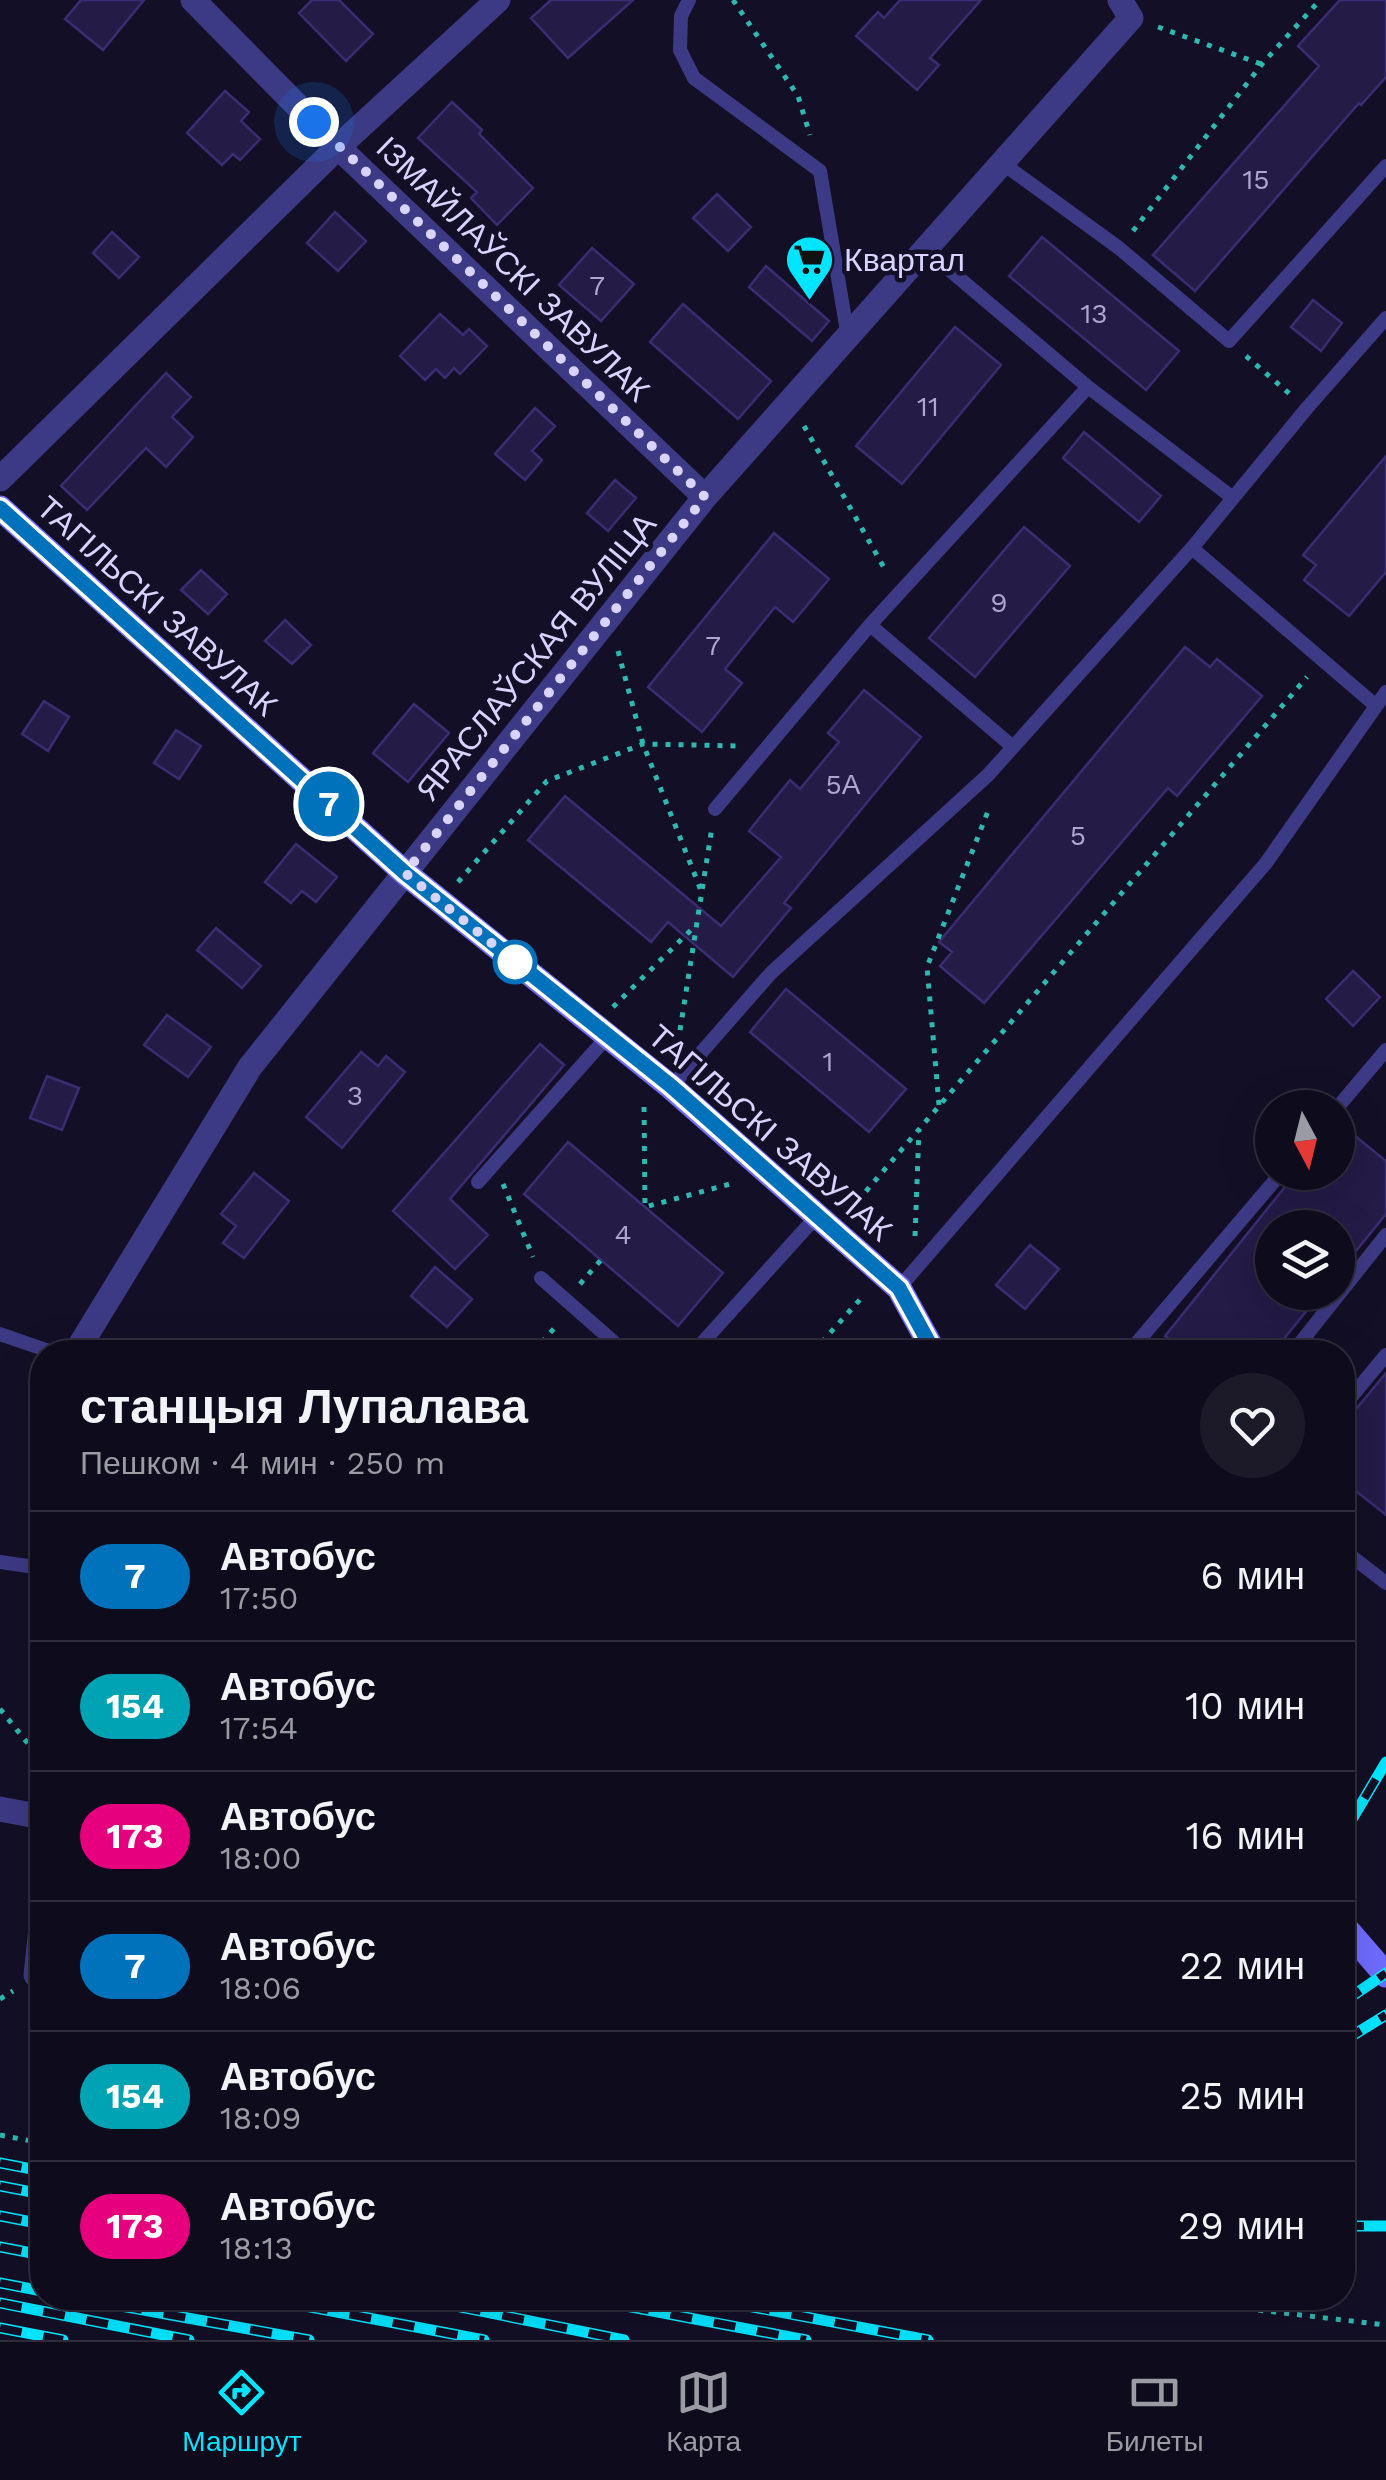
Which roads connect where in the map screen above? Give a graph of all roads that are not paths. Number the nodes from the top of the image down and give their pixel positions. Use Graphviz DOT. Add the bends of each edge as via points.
graph roads {
  1 [pos="193,0"];
  2 [pos="498,0"];
  3 [pos="689,0"];
  4 [pos="1126,9"];
  5 [pos="338,147"];
  6 [pos="1002,162"];
  7 [pos="1386,166"];
  8 [pos="927,250"];
  9 [pos="1386,318"];
  10 [pos="848,337"];
  11 [pos="1088,387"];
  12 [pos="0,479"];
  13 [pos="705,497"];
  14 [pos="1233,498"];
  15 [pos="0,508"];
  16 [pos="1192,548"];
  17 [pos="870,625"];
  18 [pos="1386,692"];
  19 [pos="1375,706"];
  20 [pos="1013,747"];
  21 [pos="715,809"];
  22 [pos="405,873"];
  23 [pos="601,1031"];
  24 [pos="1386,1050"];
  25 [pos="671,1086"];
  26 [pos="1352,1090"];
  27 [pos="478,1182"];
  28 [pos="1267,1190"];
  29 [pos="824,1223"];
  30 [pos="1386,1235"];
  31 [pos="898,1277"];
  32 [pos="541,1278"];
  33 [pos="0,1334"];
  34 [pos="83,1340"];
  35 [pos="610,1340"];
  36 [pos="706,1340"];
  37 [pos="928,1340"];
  38 [pos="1139,1340"];
  39 [pos="1303,1340"];
  40 [pos="30,1344"];
  41 [pos="1386,1355"];
  42 [pos="1355,1392"];
  43 [pos="1355,1559"];
  44 [pos="0,1562"];
  45 [pos="30,1566"];
  46 [pos="1386,1583"];
  47 [pos="0,1809"];
  48 [pos="30,1814"];
  49 [pos="1355,1939"];
  50 [pos="1386,1975"];
  1 -- 5 [label="street, ІЗМАЙЛАЎСКІ ЗАВУЛАК"];
  2 -- 5 [label="street"];
  3 -- 10 [label="lane" via="681,16 680,50 694,78 820,172"];
  4 -- 6 [label="street, ЯРАСЛАЎСКАЯ ВУЛІЦА"];
  5 -- 12 [label="street"];
  5 -- 13 [label="street, ІЗМАЙЛАЎСКІ ЗАВУЛАК"];
  6 -- 7 [label="lane" via="1229,341"];
  6 -- 8 [label="street, ЯРАСЛАЎСКАЯ ВУЛІЦА"];
  8 -- 10 [label="street, ЯРАСЛАЎСКАЯ ВУЛІЦА"];
  8 -- 11 [label="lane"];
  9 -- 14 [label="lane"];
  10 -- 13 [label="street, ЯРАСЛАЎСКАЯ ВУЛІЦА"];
  11 -- 14 [label="lane"];
  11 -- 17 [label="lane"];
  13 -- 22 [label="street, ЯРАСЛАЎСКАЯ ВУЛІЦА"];
  14 -- 16 [label="lane"];
  15 -- 22 [label="main road, ТАГІЛЬСКІ ЗАВУЛАК"];
  16 -- 19 [label="lane"];
  16 -- 20 [label="lane"];
  17 -- 20 [label="lane"];
  17 -- 21 [label="lane"];
  18 -- 19 [label="lane"];
  19 -- 31 [label="lane" via="1266,863"];
  20 -- 25 [label="lane" via="770,973"];
  22 -- 23 [label="main road, ТАГІЛЬСКІ ЗАВУЛАК"];
  22 -- 34 [label="street, ЯРАСЛАЎСКАЯ ВУЛІЦА" via="250,1067"];
  23 -- 25 [label="main road, ТАГІЛЬСКІ ЗАВУЛАК"];
  23 -- 27 [label="lane"];
  24 -- 26 [label="lane"];
  25 -- 29 [label="main road, ТАГІЛЬСКІ ЗАВУЛАК"];
  28 -- 38 [label="lane"];
  29 -- 31 [label="main road, ТАГІЛЬСКІ ЗАВУЛАК"];
  29 -- 36 [label="lane"];
  30 -- 39 [label="lane"];
  31 -- 37 [label="main road, ТАГІЛЬСКІ ЗАВУЛАК"];
  32 -- 35 [label="lane"];
  33 -- 40 [label="lane"];
  41 -- 42 [label="lane"];
  43 -- 46 [label="lane"];
  44 -- 45 [label="lane"];
  47 -- 48 [label="street"];
  49 -- 50 [label="main road"];
}
